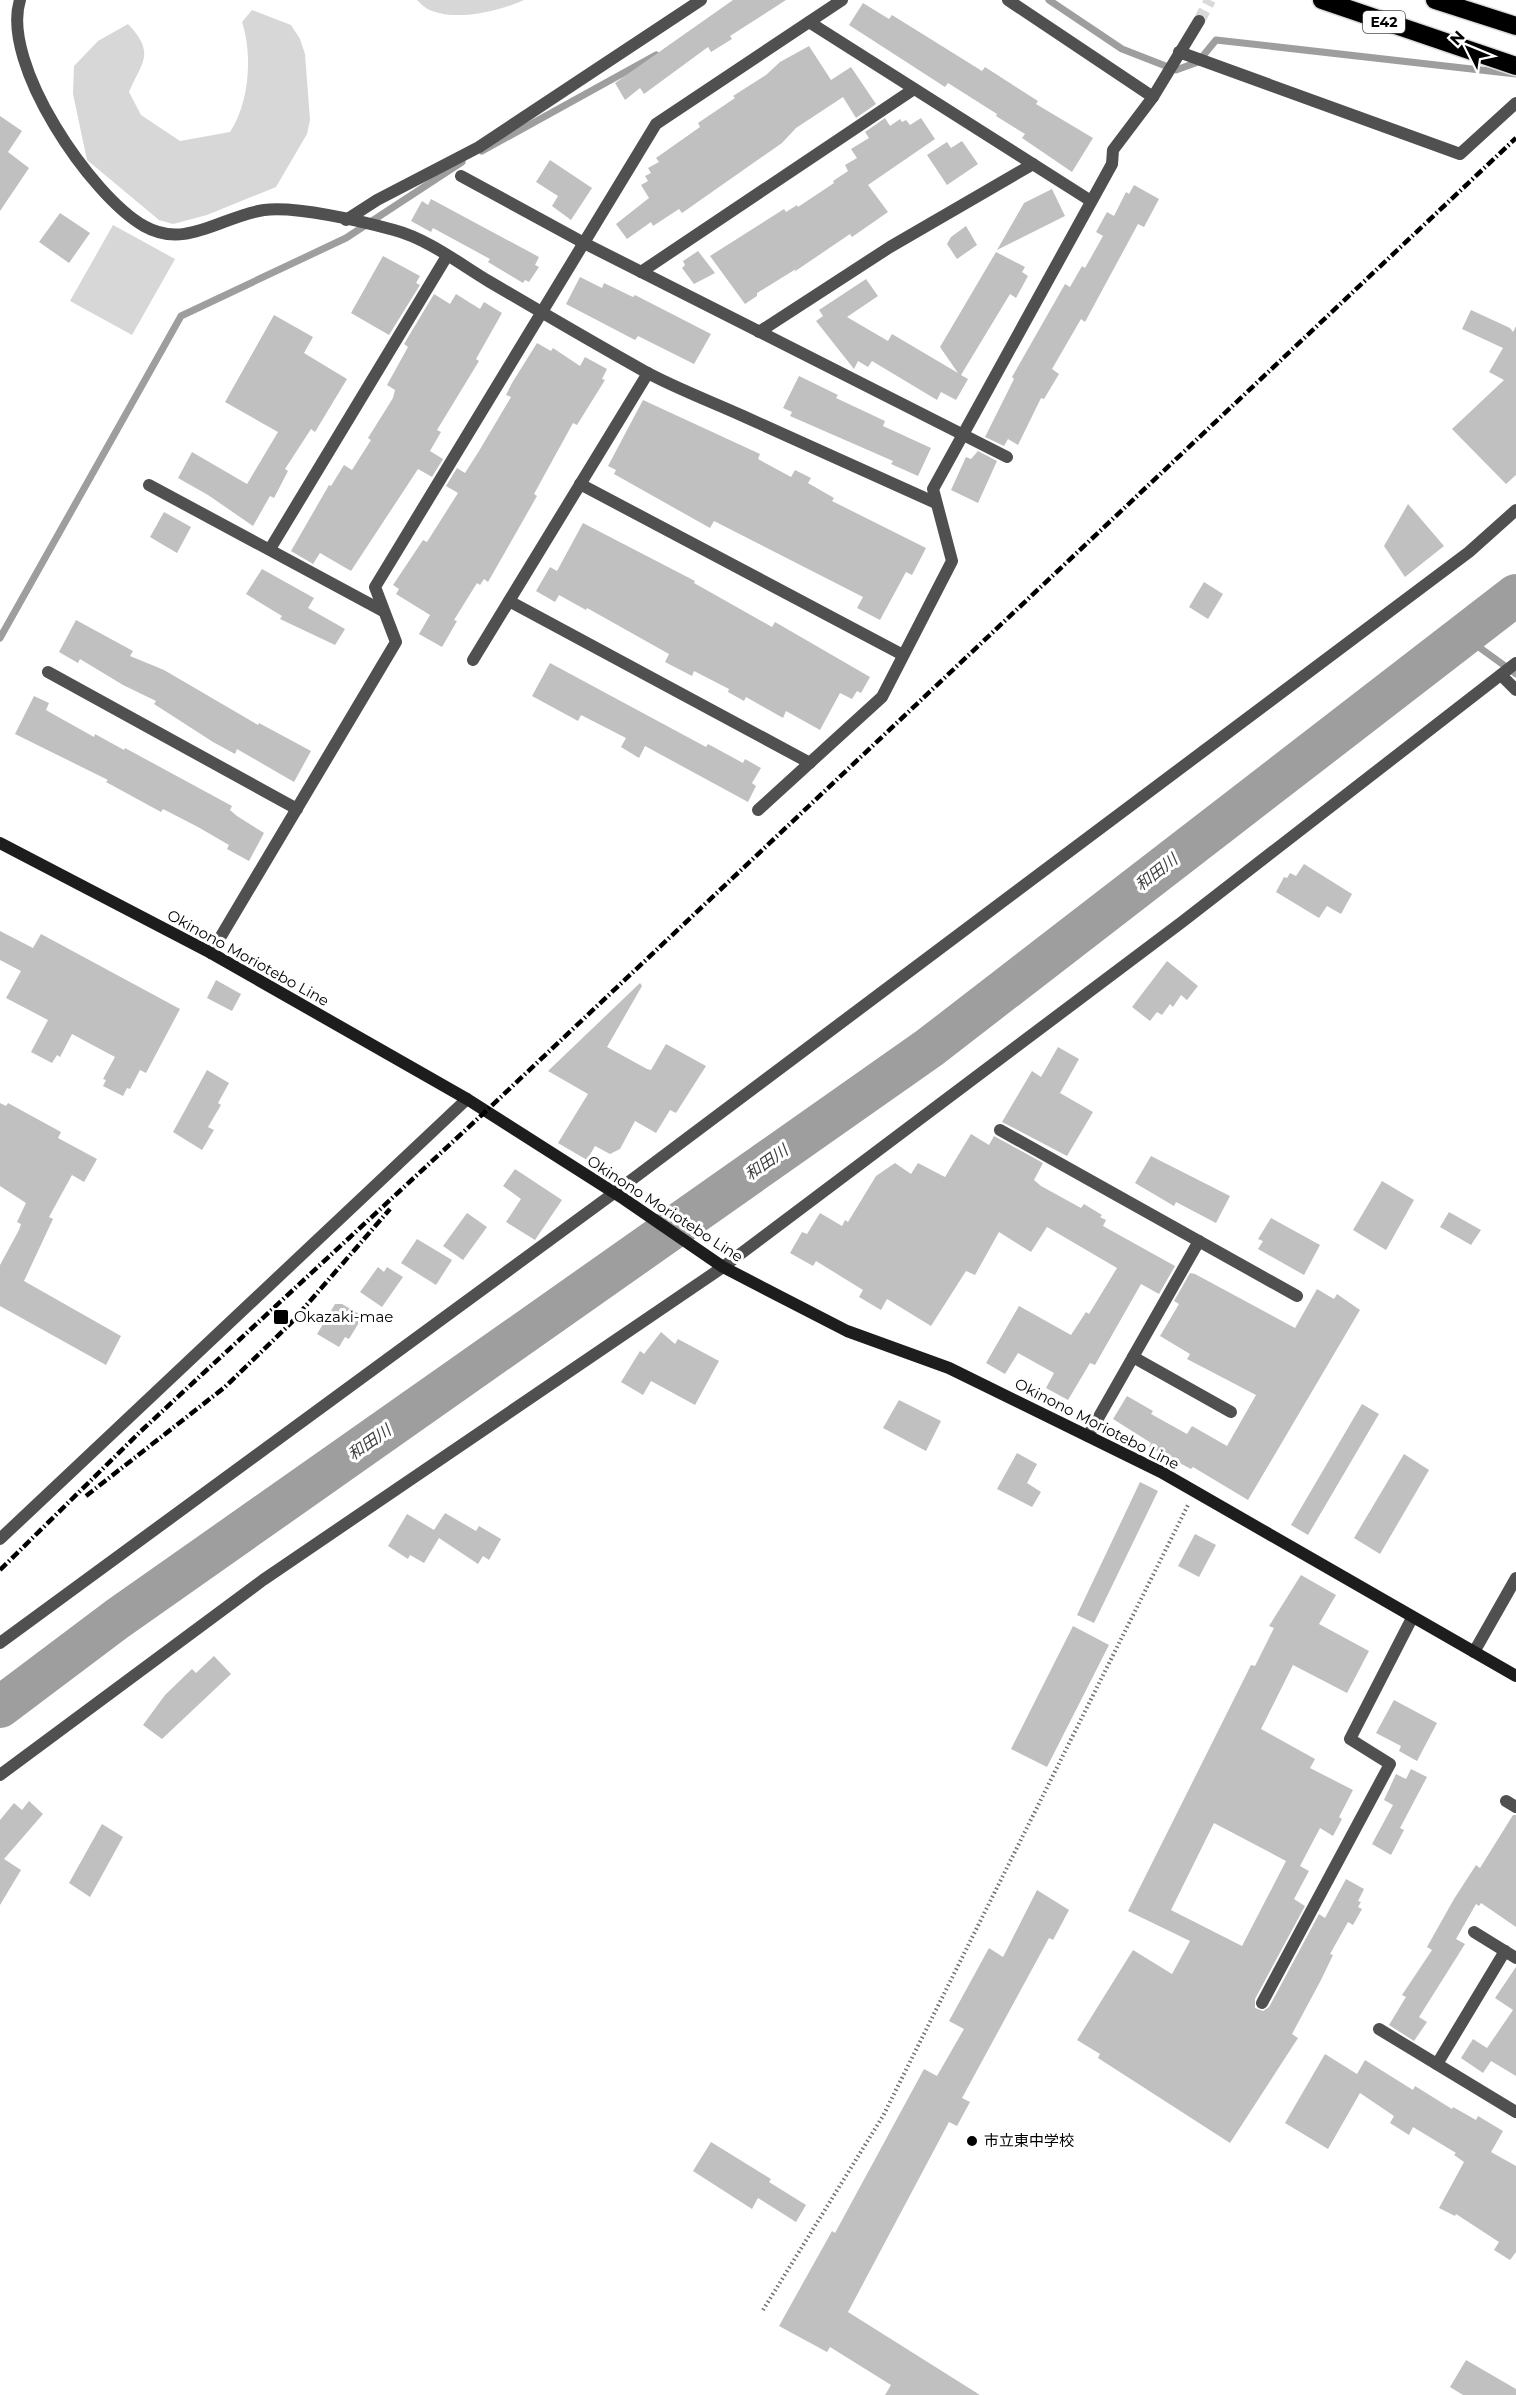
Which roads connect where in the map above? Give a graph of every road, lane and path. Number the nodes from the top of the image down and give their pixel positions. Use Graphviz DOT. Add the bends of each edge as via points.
graph roads {
  1 [pos="20,0"];
  2 [pos="701,0"];
  3 [pos="842,0"];
  4 [pos="1008,0"];
  5 [pos="1322,0"];
  6 [pos="1435,0"];
  7 [pos="1199,21"];
  8 [pos="809,22"];
  9 [pos="1516,26"];
  10 [pos="1179,52"];
  11 [pos="1516,66"];
  12 [pos="914,89"];
  13 [pos="1153,97"];
  14 [pos="1516,103"];
  15 [pos="1034,164"];
  16 [pos="461,176"];
  17 [pos="1091,201"];
  18 [pos="346,220"];
  19 [pos="584,243"];
  20 [pos="447,256"];
  21 [pos="641,272"];
  22 [pos="542,313"];
  23 [pos="759,332"];
  24 [pos="648,373"];
  25 [pos="961,434"];
  26 [pos="1007,457"];
  27 [pos="149,484"];
  28 [pos="580,484"];
  29 [pos="936,503"];
  30 [pos="1516,510"];
  31 [pos="270,549"];
  32 [pos="509,600"];
  33 [pos="383,611"];
  34 [pos="903,655"];
  35 [pos="473,660"];
  36 [pos="1516,663"];
  37 [pos="48,672"];
  38 [pos="1501,675"];
  39 [pos="1516,690"];
  40 [pos="810,763"];
  41 [pos="297,809"];
  42 [pos="758,810"];
  43 [pos="0,843"];
  44 [pos="211,953"];
  45 [pos="467,1099"];
  46 [pos="1000,1130"];
  47 [pos="619,1196"];
  48 [pos="1199,1241"];
  49 [pos="723,1267"];
  50 [pos="1297,1296"];
  51 [pos="1133,1357"];
  52 [pos="1231,1412"];
  53 [pos="1088,1436"];
  54 [pos="1195,1492"];
  55 [pos="0,1539"];
  56 [pos="1516,1578"];
  57 [pos="1412,1618"];
  58 [pos="0,1643"];
  59 [pos="1474,1652"];
  60 [pos="1516,1676"];
  61 [pos="0,1775"];
  62 [pos="1474,1932"];
  63 [pos="1511,1954"];
  64 [pos="1262,2003"];
  65 [pos="1379,2029"];
  66 [pos="1437,2064"];
  67 [pos="1516,2112"];
  68 [pos="763,2310"];
  1 -- 18 [label="street" via="12,22 13,46 40,117 71,158 143,226 164,235 180,235 264,210 289,210"];
  2 -- 18 [label="street" via="479,147"];
  3 -- 8 [label="street"];
  4 -- 13 [label="street"];
  5 -- 11 [label="highway, E42"];
  6 -- 9 [label="highway"];
  7 -- 10 [label="street"];
  8 -- 12 [label="street"];
  8 -- 19 [label="street" via="656,124"];
  10 -- 13 [label="street"];
  10 -- 14 [label="street" via="1460,154"];
  12 -- 15 [label="street"];
  12 -- 21 [label="street"];
  13 -- 17 [label="street" via="1113,150 1112,164"];
  15 -- 17 [label="street"];
  15 -- 23 [label="street" via="890,247"];
  16 -- 19 [label="street"];
  17 -- 25 [label="street"];
  18 -- 20 [label="street" via="397,231"];
  19 -- 21 [label="street"];
  19 -- 22 [label="street"];
  20 -- 22 [label="street"];
  20 -- 31 [label="street"];
  21 -- 23 [label="street"];
  22 -- 24 [label="street"];
  22 -- 33 [label="street" via="375,587"];
  23 -- 25 [label="street"];
  24 -- 28 [label="street"];
  24 -- 29 [label="street"];
  25 -- 26 [label="street"];
  25 -- 29 [label="street" via="933,489"];
  27 -- 31 [label="street"];
  28 -- 32 [label="street"];
  28 -- 34 [label="street"];
  29 -- 34 [label="street" via="952,561"];
  30 -- 47 [label="street" via="1469,552"];
  31 -- 33 [label="street"];
  32 -- 35 [label="street"];
  32 -- 40 [label="street"];
  33 -- 41 [label="street" via="396,642"];
  34 -- 40 [label="street" via="882,697"];
  36 -- 38 [label="street"];
  37 -- 41 [label="street"];
  38 -- 39 [label="street"];
  38 -- 49 [label="street" via="1182,922"];
  40 -- 42 [label="street"];
  41 -- 44 [label="street"];
  43 -- 44 [label="main road, Okinono Moriotebo Line"];
  44 -- 45 [label="main road, Okinono Moriotebo Line"];
  45 -- 47 [label="main road, Okinono Moriotebo Line"];
  45 -- 55 [label="street"];
  46 -- 48 [label="street"];
  47 -- 49 [label="main road, Okinono Moriotebo Line"];
  47 -- 58 [label="street"];
  48 -- 50 [label="street"];
  48 -- 51 [label="street"];
  49 -- 53 [label="main road, Okinono Moriotebo Line" via="848,1331 949,1368"];
  49 -- 61 [label="street" via="263,1580"];
  51 -- 52 [label="street"];
  51 -- 53 [label="street"];
  53 -- 54 [label="main road, Okinono Moriotebo Line"];
  54 -- 57 [label="main road, Okinono Moriotebo Line"];
  54 -- 68 [label="path" via="883,2116"];
  56 -- 59 [label="street"];
  57 -- 59 [label="main road, Okinono Moriotebo Line"];
  57 -- 64 [label="street" via="1350,1739 1390,1764"];
  59 -- 60 [label="main road, Okinono Moriotebo Line"];
  62 -- 63 [label="street"];
  63 -- 66 [label="street"];
  65 -- 66 [label="street"];
  66 -- 67 [label="street"];
}
